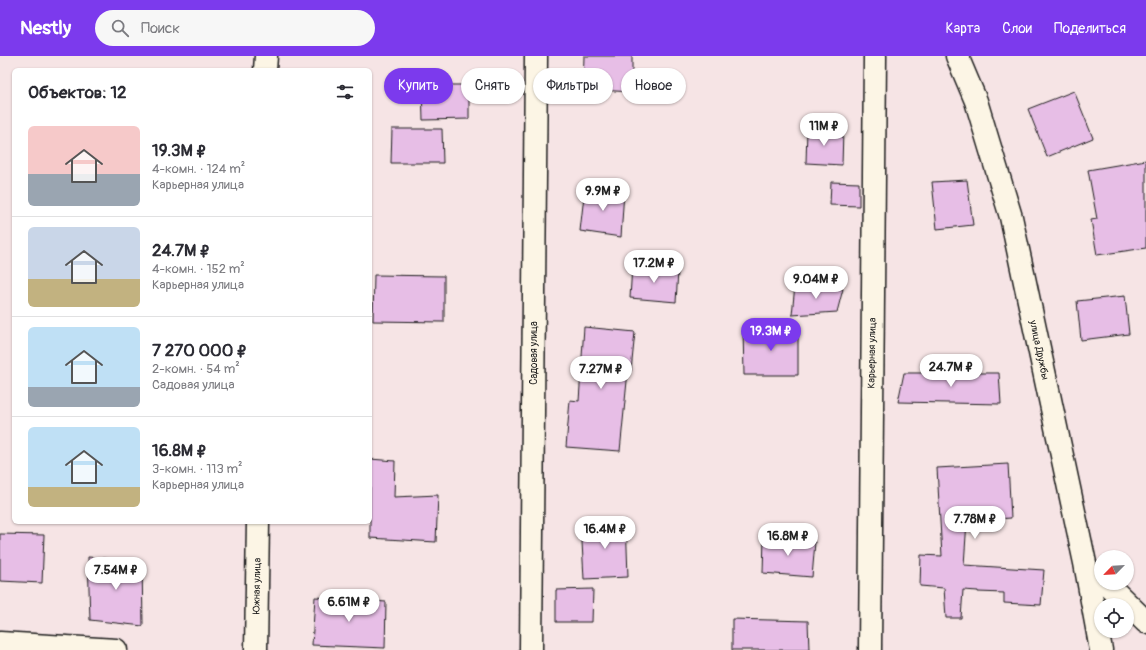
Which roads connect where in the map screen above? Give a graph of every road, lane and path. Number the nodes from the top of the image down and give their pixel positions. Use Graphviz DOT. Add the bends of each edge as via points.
graph roads {
  1 [pos="266,56"];
  2 [pos="536,56"];
  3 [pos="875,56"];
  4 [pos="957,56"];
  5 [pos="266,68"];
  6 [pos="258,524"];
  7 [pos="1085,563"];
  8 [pos="1094,571"];
  9 [pos="1113,590"];
  10 [pos="1146,622"];
  11 [pos="0,643"];
  12 [pos="116,650"];
  13 [pos="256,650"];
  14 [pos="531,650"];
  15 [pos="870,650"];
  16 [pos="1101,650"];
  1 -- 5 [label="street"];
  2 -- 14 [label="street, Садовая улица"];
  3 -- 15 [label="street, Карьерная улица"];
  4 -- 7 [label="street, улица Дружбы" via="976,101 1011,217"];
  6 -- 13 [label="street, Южная улица"];
  7 -- 8 [label="street"];
  7 -- 16 [label="street, улица Дружбы"];
  9 -- 10 [label="street"];
  11 -- 12 [label="street"];
}
